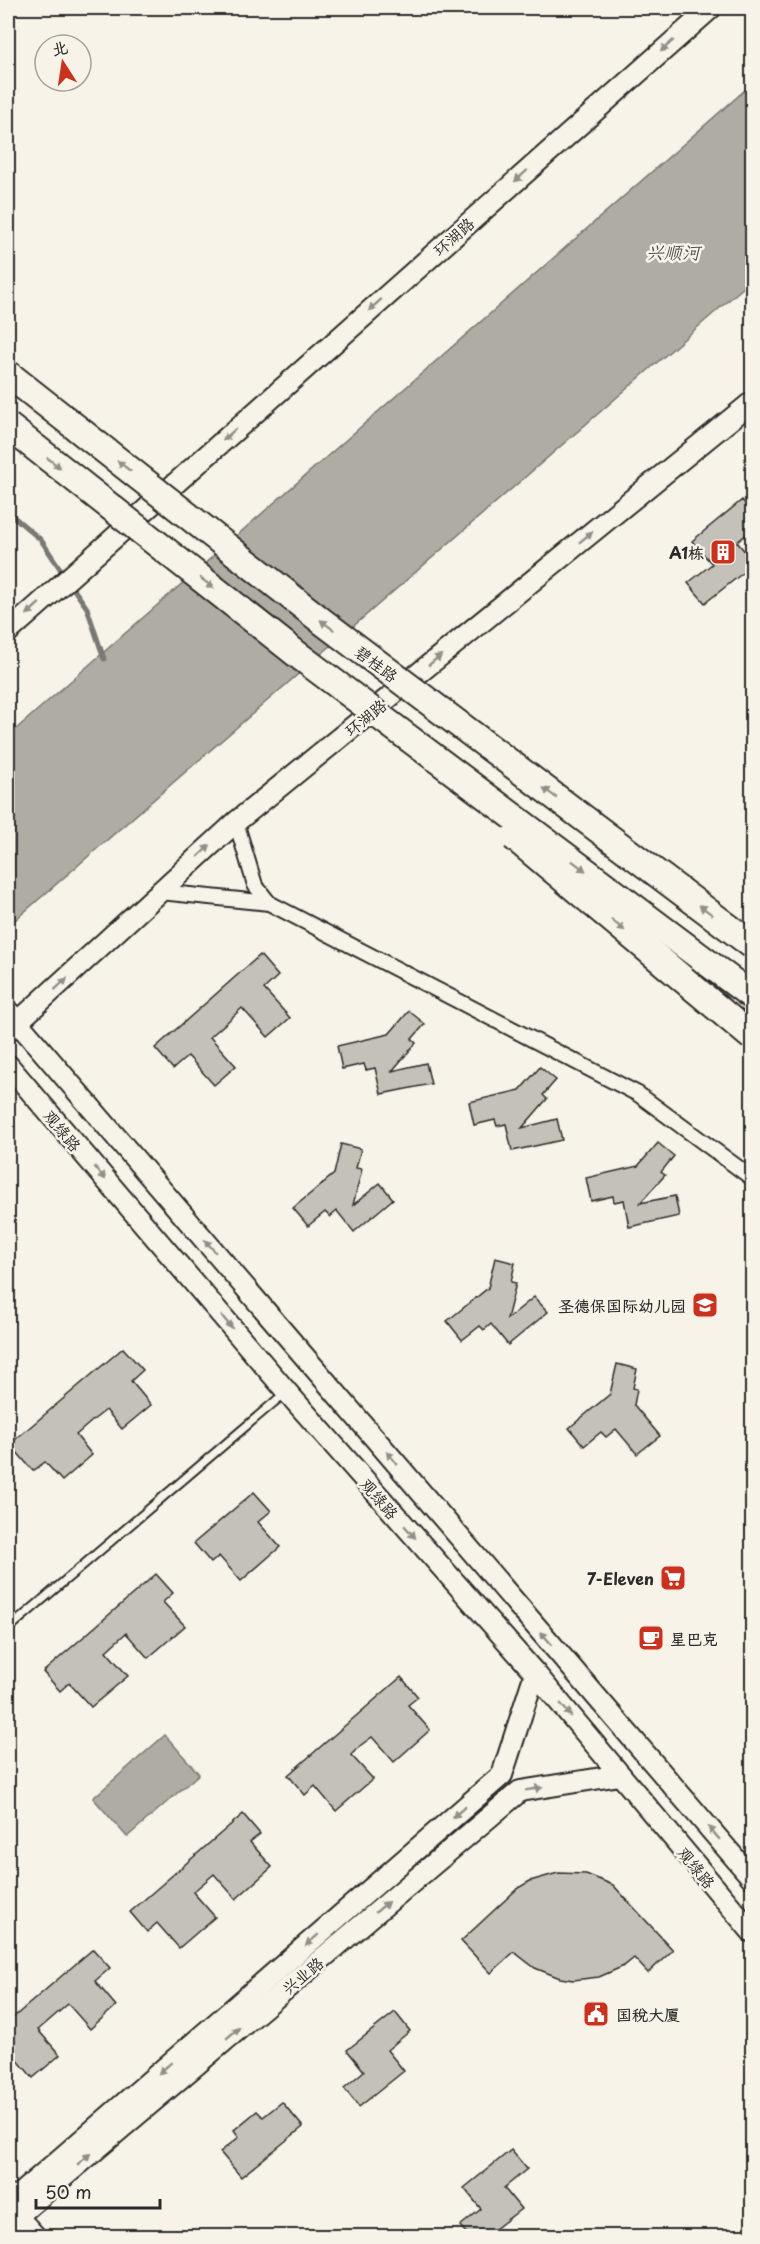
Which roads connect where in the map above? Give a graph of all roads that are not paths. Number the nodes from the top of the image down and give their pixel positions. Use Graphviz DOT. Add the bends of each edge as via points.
graph roads {
  1 [pos="711,8"];
  2 [pos="8,375"];
  3 [pos="753,402"];
  4 [pos="8,426"];
  5 [pos="267,631"];
  6 [pos="8,632"];
  7 [pos="236,822"];
  8 [pos="160,892"];
  9 [pos="269,903"];
  10 [pos="753,945"];
  11 [pos="753,996"];
  12 [pos="11,1022"];
  13 [pos="753,1037"];
  14 [pos="8,1065"];
  15 [pos="753,1178"];
  16 [pos="286,1392"];
  17 [pos="8,1629"];
  18 [pos="535,1673"];
  19 [pos="620,1775"];
  20 [pos="753,1878"];
  21 [pos="753,1932"];
  22 [pos="10,2213"];
  23 [pos="35,2236"];
  1 -- 6 [label="street, 环湖路, one-way"];
  10 -- 2 [label="highway, 碧桂路, one-way, bridge" via="323,622"];
  7 -- 3 [label="street, 环湖路, one-way"];
  4 -- 5 [label="highway, one-way, bridge"];
  5 -- 11 [label="highway, one-way, bridge"];
  5 -- 13 [label="highway, one-way, bridge"];
  8 -- 7 [label="street, 环湖路, one-way"];
  7 -- 9 [label="street" via="255,885"];
  8 -- 9 [label="street"];
  12 -- 8 [label="street, 环湖路, one-way"];
  9 -- 15 [label="street" via="638,1094"];
  20 -- 12 [label="street, one-way"];
  14 -- 16 [label="street, 观绿路, one-way"];
  16 -- 17 [label="lane"];
  16 -- 18 [label="street, 观绿路, one-way"];
  18 -- 19 [label="street, 观绿路, one-way"];
  18 -- 22 [label="street, 兴业路, one-way" via="502,1775"];
  19 -- 21 [label="street, 观绿路"];
  22 -- 19 [label="street, 兴业路, one-way" via="520,1791"];
  22 -- 23 [label="street"];
}
